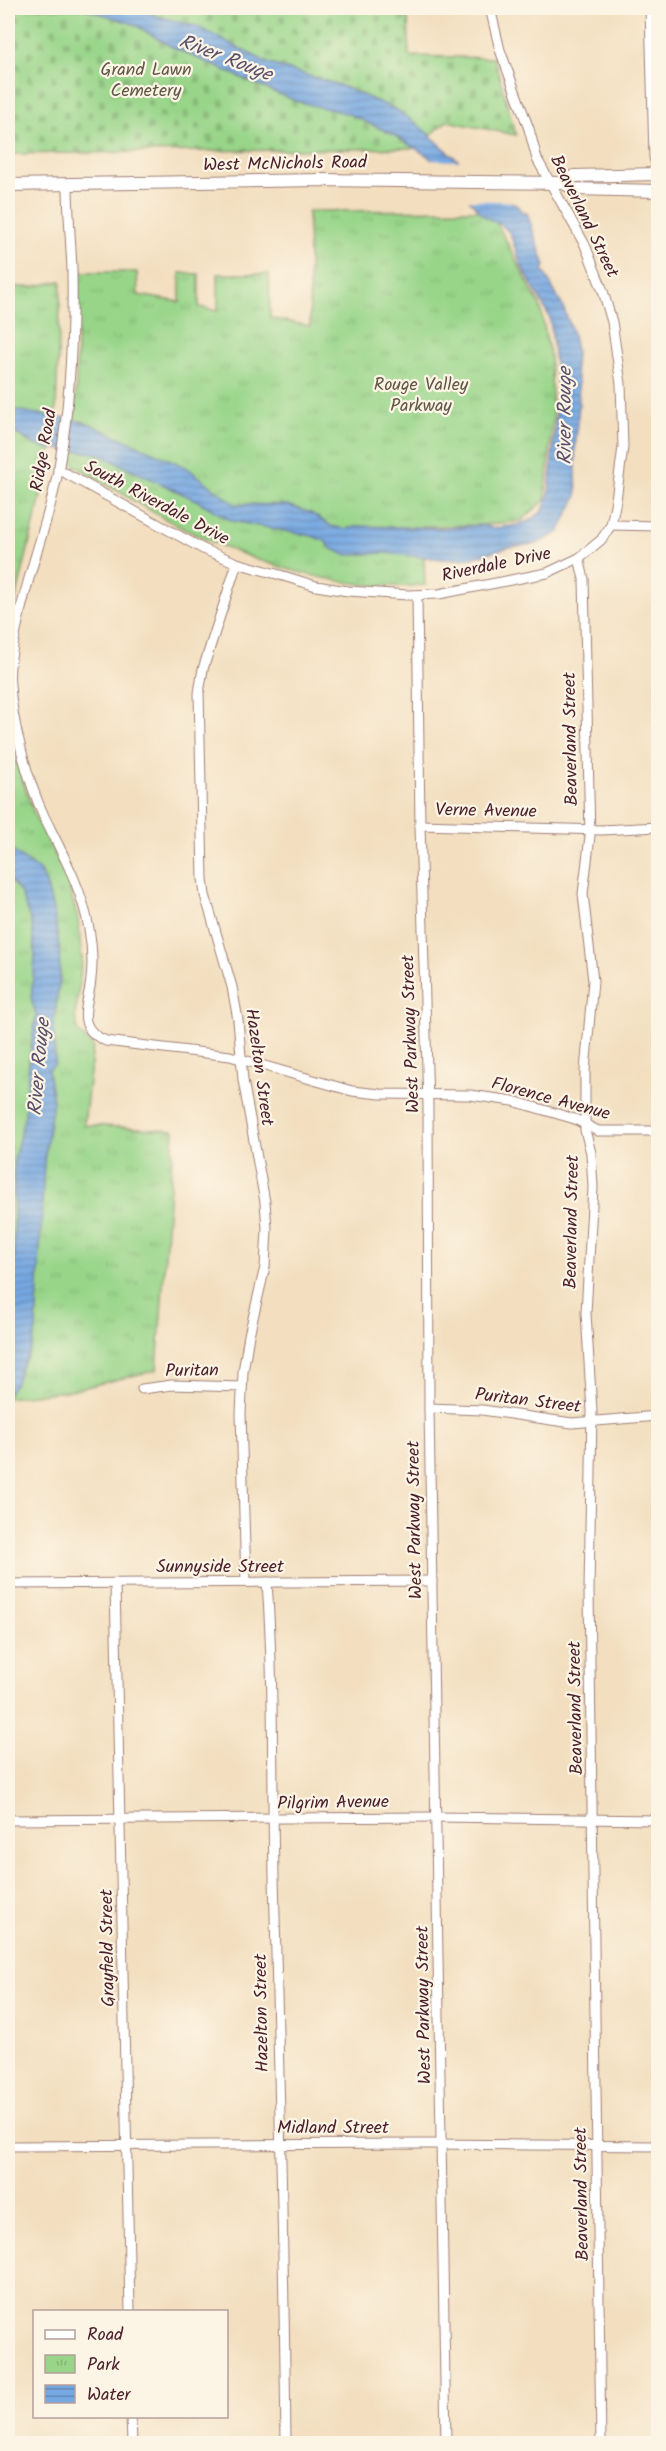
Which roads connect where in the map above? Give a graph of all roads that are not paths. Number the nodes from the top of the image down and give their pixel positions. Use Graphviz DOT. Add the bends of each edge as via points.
graph roads {
  1 [pos="490,8"];
  2 [pos="650,8"];
  3 [pos="658,173"];
  4 [pos="557,183"];
  5 [pos="68,184"];
  6 [pos="8,185"];
  7 [pos="658,191"];
  8 [pos="59,465"];
  9 [pos="611,525"];
  10 [pos="658,526"];
  11 [pos="579,558"];
  12 [pos="237,563"];
  13 [pos="417,595"];
  14 [pos="420,825"];
  15 [pos="658,827"];
  16 [pos="589,830"];
  17 [pos="87,1025"];
  18 [pos="241,1058"];
  19 [pos="428,1094"];
  20 [pos="585,1125"];
  21 [pos="658,1131"];
  22 [pos="242,1387"];
  23 [pos="142,1389"];
  24 [pos="429,1408"];
  25 [pos="658,1416"];
  26 [pos="591,1423"];
  27 [pos="432,1581"];
  28 [pos="246,1582"];
  29 [pos="267,1582"];
  30 [pos="115,1583"];
  31 [pos="8,1584"];
  32 [pos="436,1817"];
  33 [pos="593,1818"];
  34 [pos="273,1819"];
  35 [pos="8,1820"];
  36 [pos="121,1820"];
  37 [pos="658,1820"];
  38 [pos="281,2144"];
  39 [pos="442,2144"];
  40 [pos="127,2145"];
  41 [pos="597,2145"];
  42 [pos="8,2146"];
  43 [pos="658,2146"];
  44 [pos="130,2310"];
  45 [pos="131,2418"];
  46 [pos="132,2444"];
  47 [pos="286,2444"];
  48 [pos="446,2444"];
  49 [pos="601,2444"];
  1 -- 4 [label="street, Beaverland Street" via="508,76 537,159"];
  2 -- 3 [label="street" via="654,157"];
  3 -- 4 [label="main road, West McNichols Road" via="574,176"];
  4 -- 5 [label="main road, West McNichols Road" via="319,180"];
  4 -- 7 [label="main road, West McNichols Road" via="575,189"];
  4 -- 9 [label="street, Beaverland Street" via="585,245 612,322 621,384 623,447"];
  5 -- 6 [label="main road, West McNichols Road"];
  5 -- 8 [label="street, Ridge Road" via="73,322 68,407"];
  8 -- 12 [label="street, South Riverdale Drive" via="203,549"];
  8 -- 17 [label="street, Ridge Road" via="21,604 9,682 34,790 71,870 88,926 93,955 85,1009"];
  9 -- 10 [label="street"];
  9 -- 11 [label="street, Beaverland Street" via="601,540"];
  11 -- 13 [label="street, Riverdale Drive" via="547,573"];
  11 -- 16 [label="street, Beaverland Street" via="584,579"];
  12 -- 13 [label="street, South Riverdale Drive" via="316,586 371,594"];
  12 -- 18 [label="street, Hazelton Street" via="203,669 198,712 203,879 232,987"];
  13 -- 14 [label="street, West Parkway Street"];
  14 -- 16 [label="street, Verne Avenue"];
  14 -- 19 [label="street, West Parkway Street"];
  15 -- 16 [label="street, Verne Avenue"];
  16 -- 20 [label="street, Beaverland Street" via="583,894 592,981"];
  17 -- 18 [label="street, Florence Avenue" via="106,1041"];
  18 -- 19 [label="street, Florence Avenue" via="352,1091"];
  18 -- 22 [label="street, Hazelton Street" via="267,1229 265,1267"];
  19 -- 20 [label="street, Florence Avenue" via="513,1101"];
  19 -- 24 [label="street, West Parkway Street"];
  20 -- 21 [label="street, Florence Avenue" via="598,1131"];
  20 -- 26 [label="street, Beaverland Street" via="593,1187 586,1313"];
  22 -- 23 [label="street, Puritan" via="172,1384"];
  22 -- 28 [label="street, Hazelton Street"];
  24 -- 26 [label="street, Puritan Street"];
  24 -- 27 [label="street, West Parkway Street"];
  25 -- 26 [label="street, Puritan Street"];
  26 -- 33 [label="street, Beaverland Street"];
  27 -- 29 [label="street, Sunnyside Street"];
  27 -- 32 [label="street, West Parkway Street"];
  28 -- 29 [label="street, Sunnyside Street"];
  28 -- 30 [label="street, Sunnyside Street"];
  29 -- 34 [label="street, Hazelton Street"];
  30 -- 31 [label="street, Sunnyside Street"];
  30 -- 36 [label="street, Grayfield Street"];
  32 -- 33 [label="street, Pilgrim Avenue"];
  32 -- 34 [label="street, Pilgrim Avenue"];
  32 -- 39 [label="street, West Parkway Street"];
  33 -- 37 [label="street, Pilgrim Avenue"];
  33 -- 41 [label="street, Beaverland Street"];
  34 -- 36 [label="street, Pilgrim Avenue"];
  34 -- 38 [label="street, Hazelton Street"];
  35 -- 36 [label="street, Pilgrim Avenue"];
  36 -- 40 [label="street, Grayfield Street"];
  38 -- 39 [label="street, Midland Street"];
  38 -- 40 [label="street, Midland Street"];
  38 -- 47 [label="street, Hazelton Street"];
  39 -- 41 [label="street, Midland Street"];
  39 -- 48 [label="street, West Parkway Street"];
  40 -- 42 [label="street, Midland Street"];
  40 -- 44 [label="street, Grayfield Street"];
  41 -- 43 [label="street, Midland Street"];
  41 -- 49 [label="street, Beaverland Street"];
  45 -- 46 [label="street"];
}
